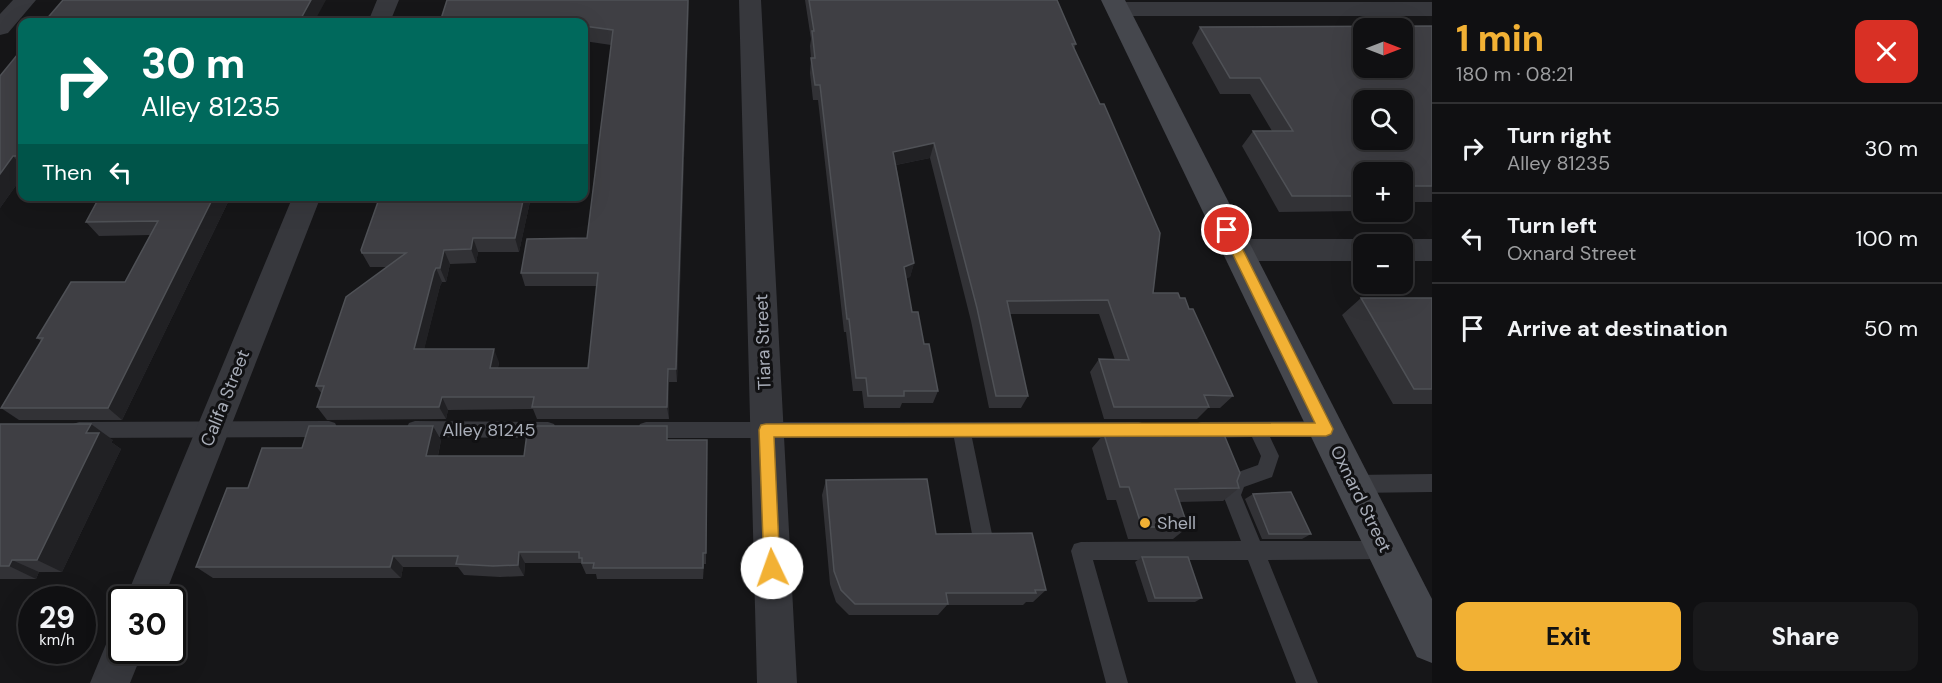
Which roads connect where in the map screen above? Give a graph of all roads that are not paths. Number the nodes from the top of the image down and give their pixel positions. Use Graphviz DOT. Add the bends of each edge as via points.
graph roads {
  1 [pos="25,0"];
  2 [pos="388,0"];
  3 [pos="750,0"];
  4 [pos="1116,4"];
  5 [pos="1432,9"];
  6 [pos="381,18"];
  7 [pos="0,28"];
  8 [pos="305,201"];
  9 [pos="1237,250"];
  10 [pos="1353,250"];
  11 [pos="1413,250"];
  12 [pos="1432,250"];
  13 [pos="351,429"];
  14 [pos="398,429"];
  15 [pos="1326,429"];
  16 [pos="59,430"];
  17 [pos="212,430"];
  18 [pos="564,430"];
  19 [pos="624,430"];
  20 [pos="766,430"];
  21 [pos="961,430"];
  22 [pos="1151,430"];
  23 [pos="1187,430"];
  24 [pos="1258,430"];
  25 [pos="1432,483"];
  26 [pos="1353,484"];
  27 [pos="982,534"];
  28 [pos="1254,550"];
  29 [pos="1386,550"];
  30 [pos="150,586"];
  31 [pos="1432,642"];
  32 [pos="118,664"];
  33 [pos="110,683"];
  34 [pos="777,683"];
  35 [pos="1117,683"];
  36 [pos="1307,683"];
  1 -- 7 [label="street"];
  2 -- 6 [label="street"];
  3 -- 20 [label="street, Tiara Street"];
  4 -- 5 [label="street"];
  4 -- 9 [label="main road, Oxnard Street"];
  8 -- 17 [label="street, Califa Street"];
  9 -- 10 [label="street"];
  9 -- 15 [label="main road, Oxnard Street"];
  11 -- 12 [label="street"];
  13 -- 17 [label="lane"];
  14 -- 18 [label="lane, Alley 81245"];
  15 -- 24 [label="lane"];
  15 -- 26 [label="main road, Oxnard Street"];
  16 -- 17 [label="lane"];
  17 -- 30 [label="street, Califa Street"];
  19 -- 20 [label="lane"];
  20 -- 21 [label="lane"];
  20 -- 34 [label="street, Tiara Street"];
  21 -- 22 [label="lane"];
  21 -- 27 [label="lane"];
  23 -- 24 [label="lane"];
  24 -- 28 [label="lane" via="1270,456 1266,471 1237,481 1232,495"];
  25 -- 26 [label="lane"];
  26 -- 29 [label="main road, Oxnard Street"];
  28 -- 29 [label="lane"];
  28 -- 35 [label="lane" via="1081,551"];
  28 -- 36 [label="lane"];
  29 -- 31 [label="main road, Oxnard Street"];
  32 -- 33 [label="street"];
}
